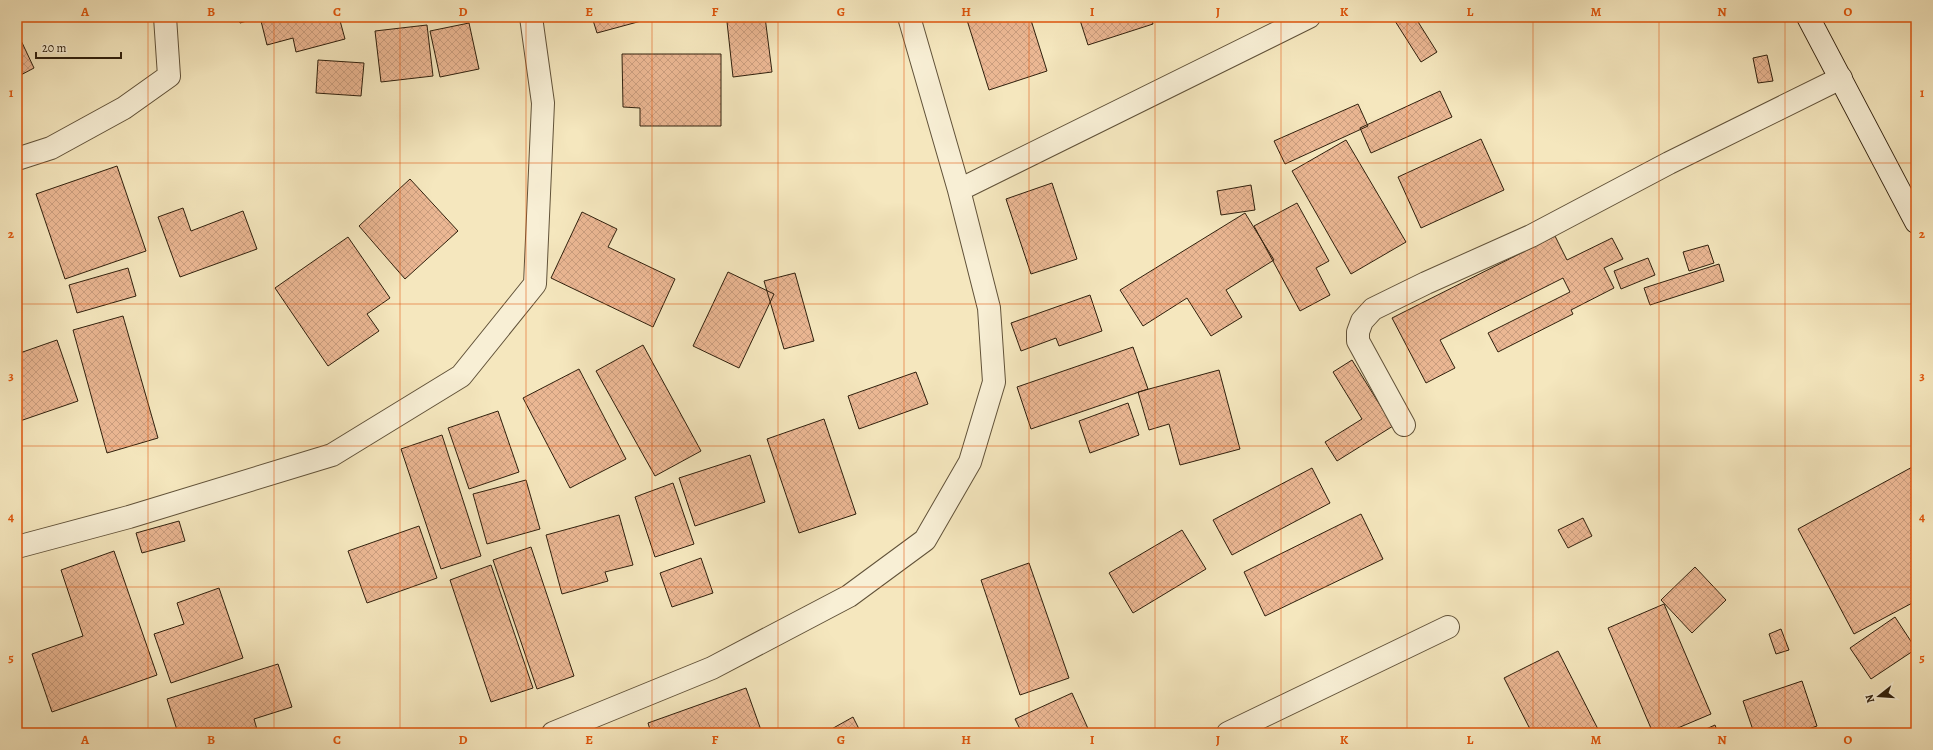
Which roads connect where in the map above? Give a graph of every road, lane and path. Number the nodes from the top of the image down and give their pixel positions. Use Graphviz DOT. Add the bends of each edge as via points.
graph roads {
  1 [pos="165,17"];
  2 [pos="531,17"];
  3 [pos="909,17"];
  4 [pos="1309,17"];
  5 [pos="1808,17"];
  6 [pos="1840,78"];
  7 [pos="17,159"];
  8 [pos="959,190"];
  9 [pos="1916,222"];
  10 [pos="1404,425"];
  11 [pos="17,547"];
  12 [pos="1448,627"];
  13 [pos="553,733"];
  14 [pos="1228,733"];
  1 -- 7 [label="street" via="169,76 124,108 51,148"];
  2 -- 11 [label="street" via="543,103 535,284 461,376 332,455 129,517"];
  3 -- 8 [label="street"];
  4 -- 8 [label="street"];
  5 -- 6 [label="street"];
  6 -- 9 [label="street"];
  6 -- 10 [label="street" via="1669,163 1531,236 1426,283 1369,313 1362,321 1358,341"];
  8 -- 13 [label="street" via="989,308 994,382 970,462 925,540 849,596 712,668"];
  12 -- 14 [label="street"];
}
